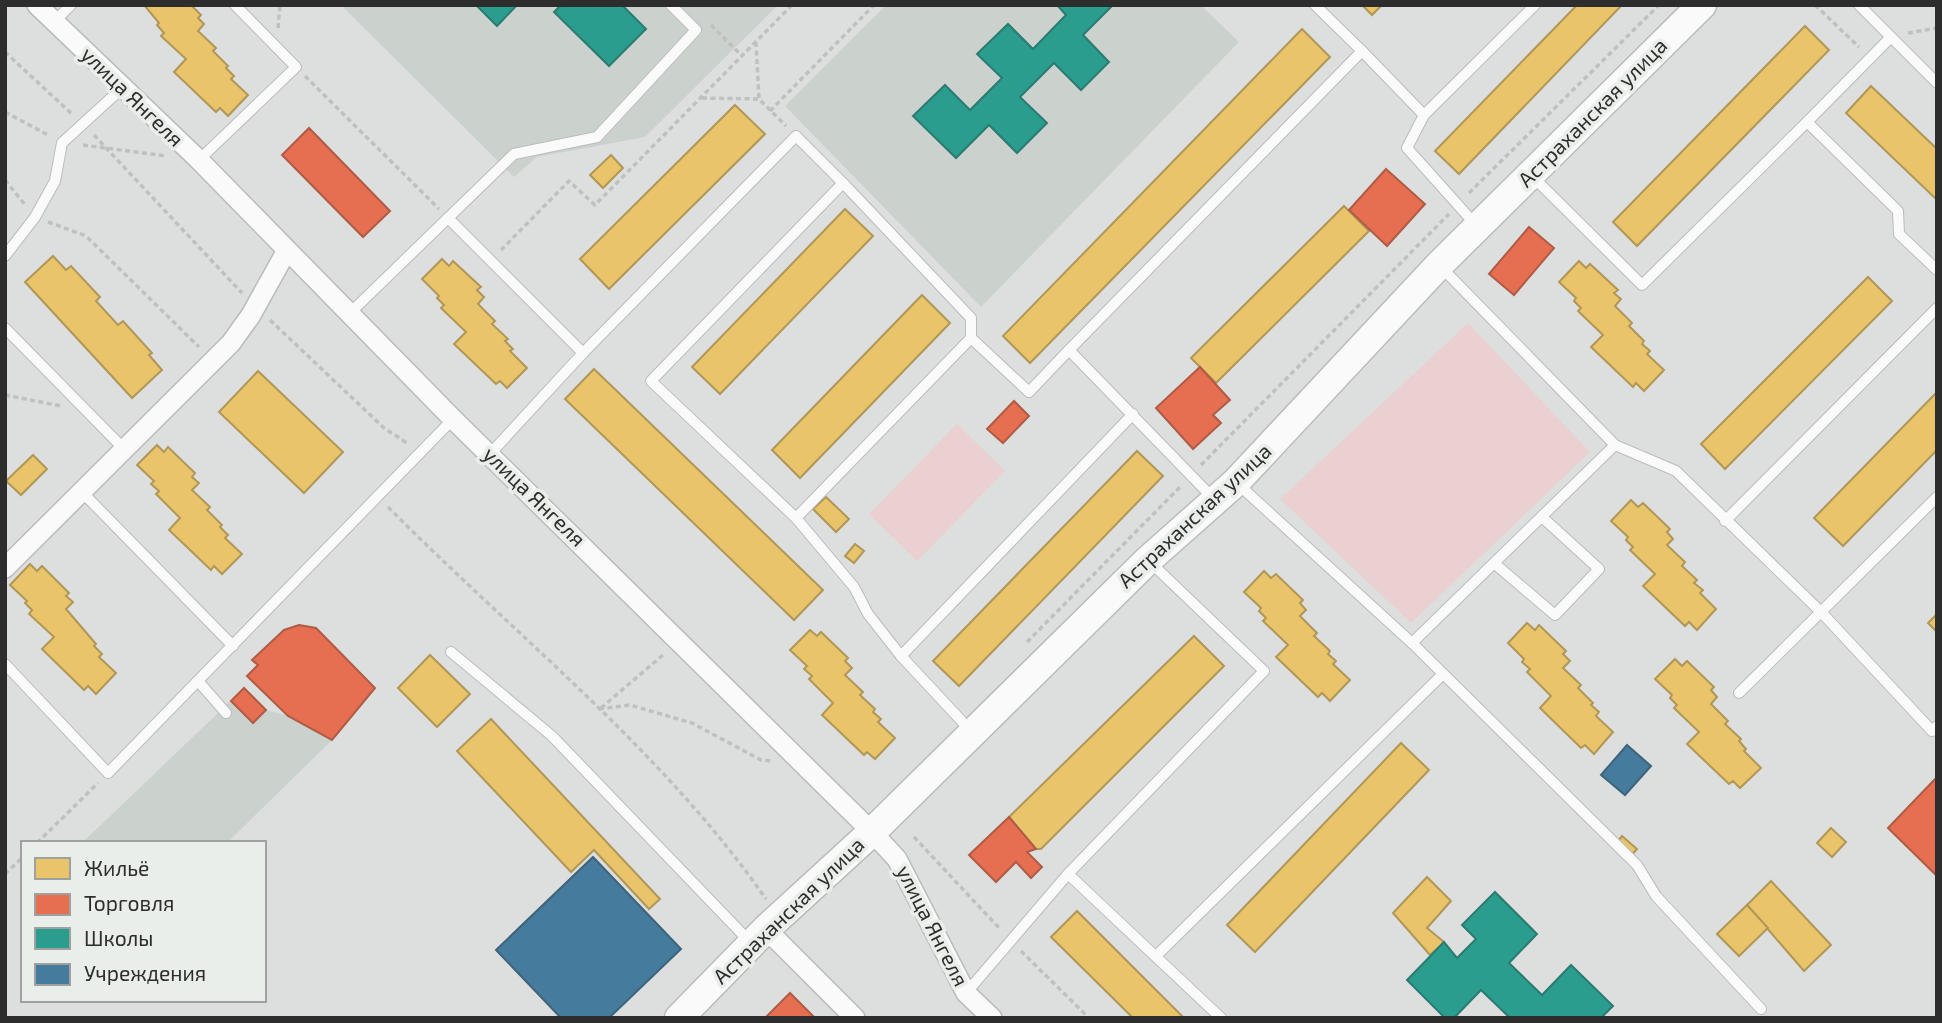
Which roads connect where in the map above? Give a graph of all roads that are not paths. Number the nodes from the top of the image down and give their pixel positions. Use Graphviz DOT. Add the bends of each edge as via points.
graph roads {
  1 [pos="37,5"];
  2 [pos="71,5"];
  3 [pos="235,5"];
  4 [pos="671,5"];
  5 [pos="1535,5"];
  6 [pos="1703,5"];
  7 [pos="1858,5"];
  8 [pos="1318,6"];
  9 [pos="54,22"];
  10 [pos="1891,37"];
  11 [pos="1362,51"];
  12 [pos="1937,83"];
  13 [pos="121,89"];
  14 [pos="1424,115"];
  15 [pos="1807,122"];
  16 [pos="199,160"];
  17 [pos="1530,174"];
  18 [pos="843,183"];
  19 [pos="448,218"];
  20 [pos="1478,228"];
  21 [pos="286,252"];
  22 [pos="5,256"];
  23 [pos="1439,265"];
  24 [pos="1937,270"];
  25 [pos="1937,308"];
  26 [pos="349,314"];
  27 [pos="5,328"];
  28 [pos="971,338"];
  29 [pos="1069,350"];
  30 [pos="583,353"];
  31 [pos="1133,414"];
  32 [pos="453,419"];
  33 [pos="1615,445"];
  34 [pos="126,451"];
  35 [pos="490,454"];
  36 [pos="1225,490"];
  37 [pos="82,492"];
  38 [pos="1937,497"];
  39 [pos="1542,517"];
  40 [pos="796,518"];
  41 [pos="1725,521"];
  42 [pos="1148,560"];
  43 [pos="1495,564"];
  44 [pos="5,568"];
  45 [pos="1822,613"];
  46 [pos="1412,643"];
  47 [pos="233,646"];
  48 [pos="451,652"];
  49 [pos="901,656"];
  50 [pos="5,664"];
  51 [pos="1443,674"];
  52 [pos="198,681"];
  53 [pos="1739,693"];
  54 [pos="226,713"];
  55 [pos="1935,730"];
  56 [pos="971,731"];
  57 [pos="872,832"];
  58 [pos="1068,874"];
  59 [pos="762,925"];
  60 [pos="1157,955"];
  61 [pos="966,993"];
  62 [pos="679,1018"];
  63 [pos="855,1018"];
  64 [pos="992,1018"];
  65 [pos="1221,1018"];
  66 [pos="1752,1018"];
  1 -- 9 [label="street, улица Янгеля"];
  2 -- 9 [label="lane"];
  3 -- 16 [label="lane" via="296,67"];
  4 -- 19 [label="lane" via="696,30 597,138 514,154"];
  5 -- 14 [label="lane"];
  6 -- 17 [label="street, Астраханская улица"];
  7 -- 10 [label="lane"];
  8 -- 11 [label="lane"];
  9 -- 13 [label="street, улица Янгеля"];
  10 -- 12 [label="lane"];
  10 -- 15 [label="lane"];
  11 -- 14 [label="lane"];
  11 -- 29 [label="lane"];
  13 -- 16 [label="street, улица Янгеля"];
  13 -- 22 [label="lane" via="62,143 55,181"];
  14 -- 20 [label="lane" via="1406,148"];
  15 -- 17 [label="lane" via="1642,285"];
  15 -- 24 [label="lane" via="1898,211 1899,234"];
  16 -- 21 [label="street, улица Янгеля"];
  17 -- 20 [label="street, Астраханская улица"];
  18 -- 28 [label="lane" via="971,318"];
  18 -- 30 [label="lane" via="796,136"];
  18 -- 40 [label="lane" via="651,381"];
  19 -- 26 [label="lane"];
  19 -- 30 [label="lane"];
  20 -- 23 [label="street, Астраханская улица"];
  21 -- 26 [label="street, улица Янгеля"];
  21 -- 34 [label="street" via="256,307 214,361"];
  23 -- 33 [label="lane"];
  23 -- 36 [label="street, Астраханская улица"];
  25 -- 41 [label="lane"];
  26 -- 32 [label="street, улица Янгеля"];
  27 -- 34 [label="lane"];
  28 -- 29 [label="lane" via="1029,392"];
  28 -- 40 [label="lane"];
  29 -- 31 [label="lane"];
  30 -- 35 [label="lane"];
  31 -- 36 [label="lane" via="1192,475"];
  31 -- 49 [label="lane"];
  32 -- 35 [label="street, улица Янгеля"];
  32 -- 47 [label="lane"];
  33 -- 39 [label="lane"];
  33 -- 41 [label="lane" via="1676,471"];
  34 -- 37 [label="street"];
  35 -- 57 [label="street, улица Янгеля"];
  36 -- 42 [label="street, Астраханская улица"];
  36 -- 46 [label="lane"];
  37 -- 44 [label="street"];
  37 -- 47 [label="lane"];
  38 -- 45 [label="lane"];
  39 -- 43 [label="lane"];
  39 -- 43 [label="lane" via="1599,569 1555,615"];
  40 -- 49 [label="lane" via="854,587 868,614"];
  41 -- 45 [label="lane"];
  42 -- 56 [label="street, Астраханская улица"];
  42 -- 58 [label="lane" via="1264,671"];
  43 -- 46 [label="lane"];
  45 -- 53 [label="lane"];
  45 -- 55 [label="lane"];
  46 -- 51 [label="lane"];
  47 -- 52 [label="lane"];
  48 -- 59 [label="lane" via="552,736"];
  49 -- 56 [label="lane"];
  50 -- 52 [label="lane" via="108,773"];
  51 -- 60 [label="lane"];
  51 -- 66 [label="lane" via="1637,865 1656,896 1762,1009"];
  52 -- 54 [label="lane"];
  56 -- 57 [label="street, Астраханская улица"];
  57 -- 59 [label="street, Астраханская улица"];
  57 -- 61 [label="street, улица Янгеля" via="897,859"];
  58 -- 60 [label="lane"];
  58 -- 61 [label="lane"];
  59 -- 62 [label="street, Астраханская улица"];
  59 -- 63 [label="street"];
  60 -- 65 [label="lane"];
  61 -- 64 [label="street, улица Янгеля"];
}
